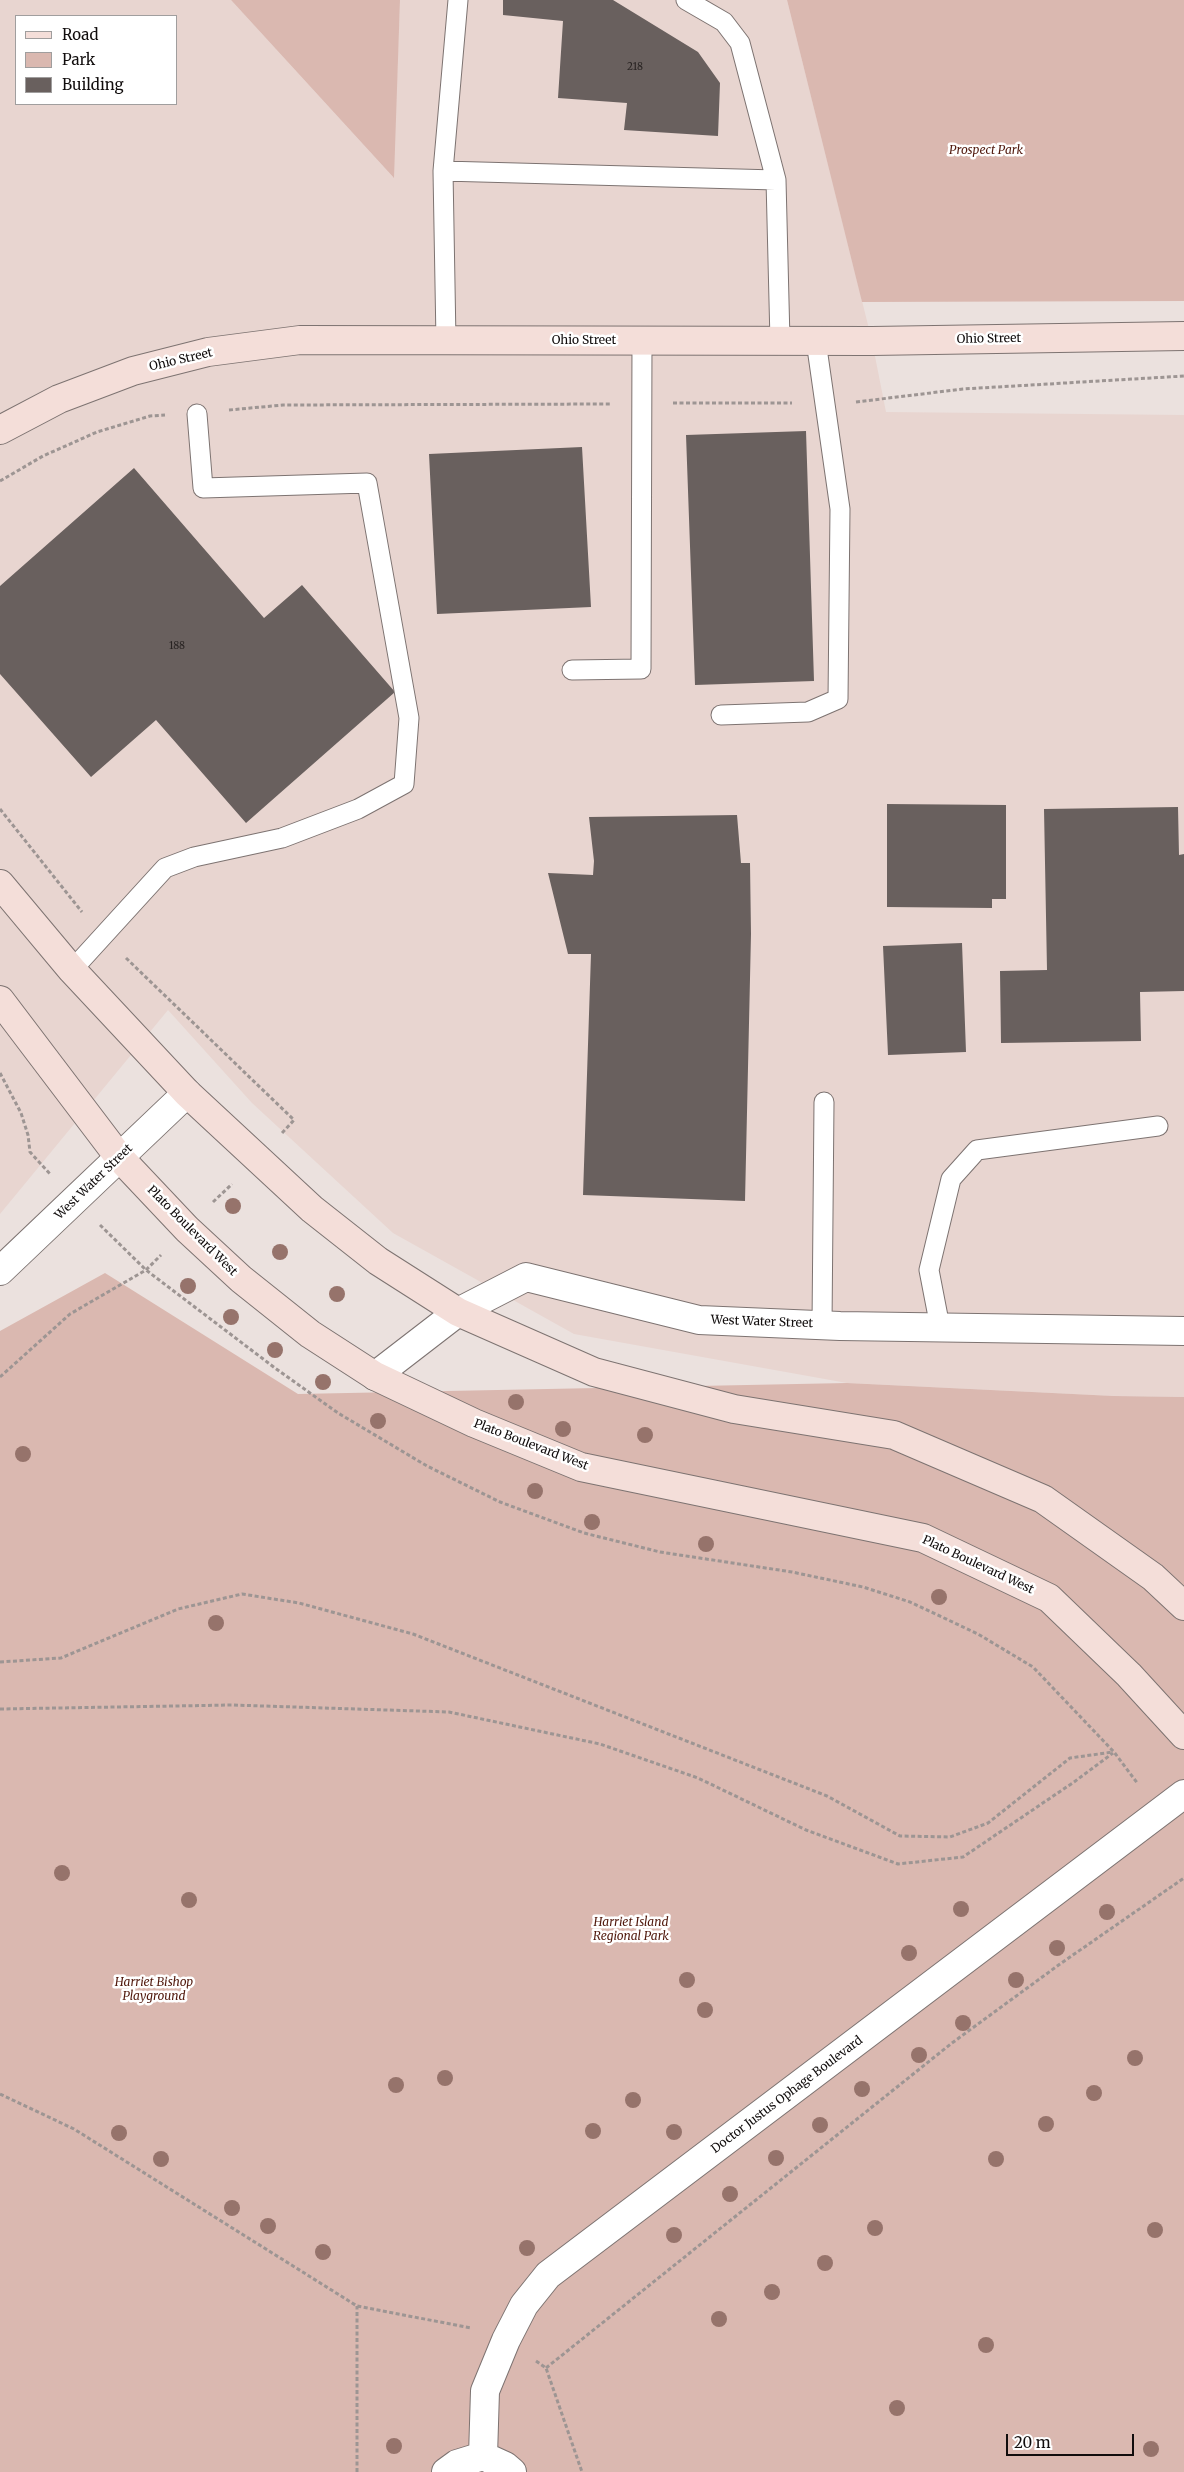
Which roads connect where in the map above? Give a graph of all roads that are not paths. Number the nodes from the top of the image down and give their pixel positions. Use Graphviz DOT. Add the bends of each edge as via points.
graph roads {
  1 [pos="458,0"];
  2 [pos="686,0"];
  3 [pos="443,171"];
  4 [pos="776,180"];
  5 [pos="1184,336"];
  6 [pos="446,341"];
  7 [pos="642,341"];
  8 [pos="780,341"];
  9 [pos="816,341"];
  10 [pos="197,414"];
  11 [pos="0,430"];
  12 [pos="572,670"];
  13 [pos="721,716"];
  14 [pos="0,884"];
  15 [pos="72,970"];
  16 [pos="0,1000"];
  17 [pos="187,1093"];
  18 [pos="824,1102"];
  19 [pos="1158,1126"];
  20 [pos="119,1157"];
  21 [pos="0,1271"];
  22 [pos="458,1312"];
  23 [pos="822,1325"];
  24 [pos="940,1327"];
  25 [pos="1184,1331"];
  26 [pos="376,1376"];
  27 [pos="1184,1606"];
  28 [pos="1184,1735"];
  29 [pos="1184,1794"];
  30 [pos="483,2456"];
  31 [pos="446,2472"];
  32 [pos="512,2472"];
  1 -- 3 [label="lane"];
  2 -- 4 [label="lane" via="724,22 740,43"];
  3 -- 4 [label="lane"];
  3 -- 6 [label="lane"];
  4 -- 8 [label="lane"];
  5 -- 9 [label="street, Ohio Street"];
  6 -- 7 [label="street, Ohio Street"];
  6 -- 11 [label="street, Ohio Street" via="300,340 208,352 132,371 60,399"];
  7 -- 8 [label="street, Ohio Street"];
  7 -- 12 [label="lane" via="641,669"];
  8 -- 9 [label="street, Ohio Street"];
  9 -- 13 [label="lane" via="840,509 838,699 808,712"];
  10 -- 15 [label="lane" via="203,488 367,483 409,718 404,784 358,809 282,838 194,856 165,868"];
  14 -- 15 [label="street"];
  15 -- 17 [label="street"];
  16 -- 20 [label="street, Plato Boulevard West"];
  17 -- 20 [label="street, West Water Street"];
  17 -- 22 [label="street" via="312,1209 378,1261"];
  18 -- 23 [label="lane"];
  19 -- 24 [label="lane" via="977,1150 951,1179 929,1270"];
  20 -- 21 [label="street, West Water Street"];
  20 -- 26 [label="street, Plato Boulevard West" via="187,1229 241,1279 310,1334"];
  22 -- 23 [label="street, West Water Street" via="526,1278 699,1320"];
  22 -- 26 [label="street, West Water Street"];
  22 -- 27 [label="street" via="594,1372 734,1409 894,1435 1043,1499 1153,1577"];
  23 -- 24 [label="street, West Water Street"];
  24 -- 25 [label="street, West Water Street"];
  26 -- 28 [label="street, Plato Boulevard West" via="474,1423 581,1467 923,1538 1049,1598 1129,1675"];
  29 -- 30 [label="street, Doctor Justus Ophage Boulevard" via="548,2275 524,2305 485,2391"];
  30 -- 31 [label="street" via="457,2464"];
  30 -- 32 [label="street"];
}
